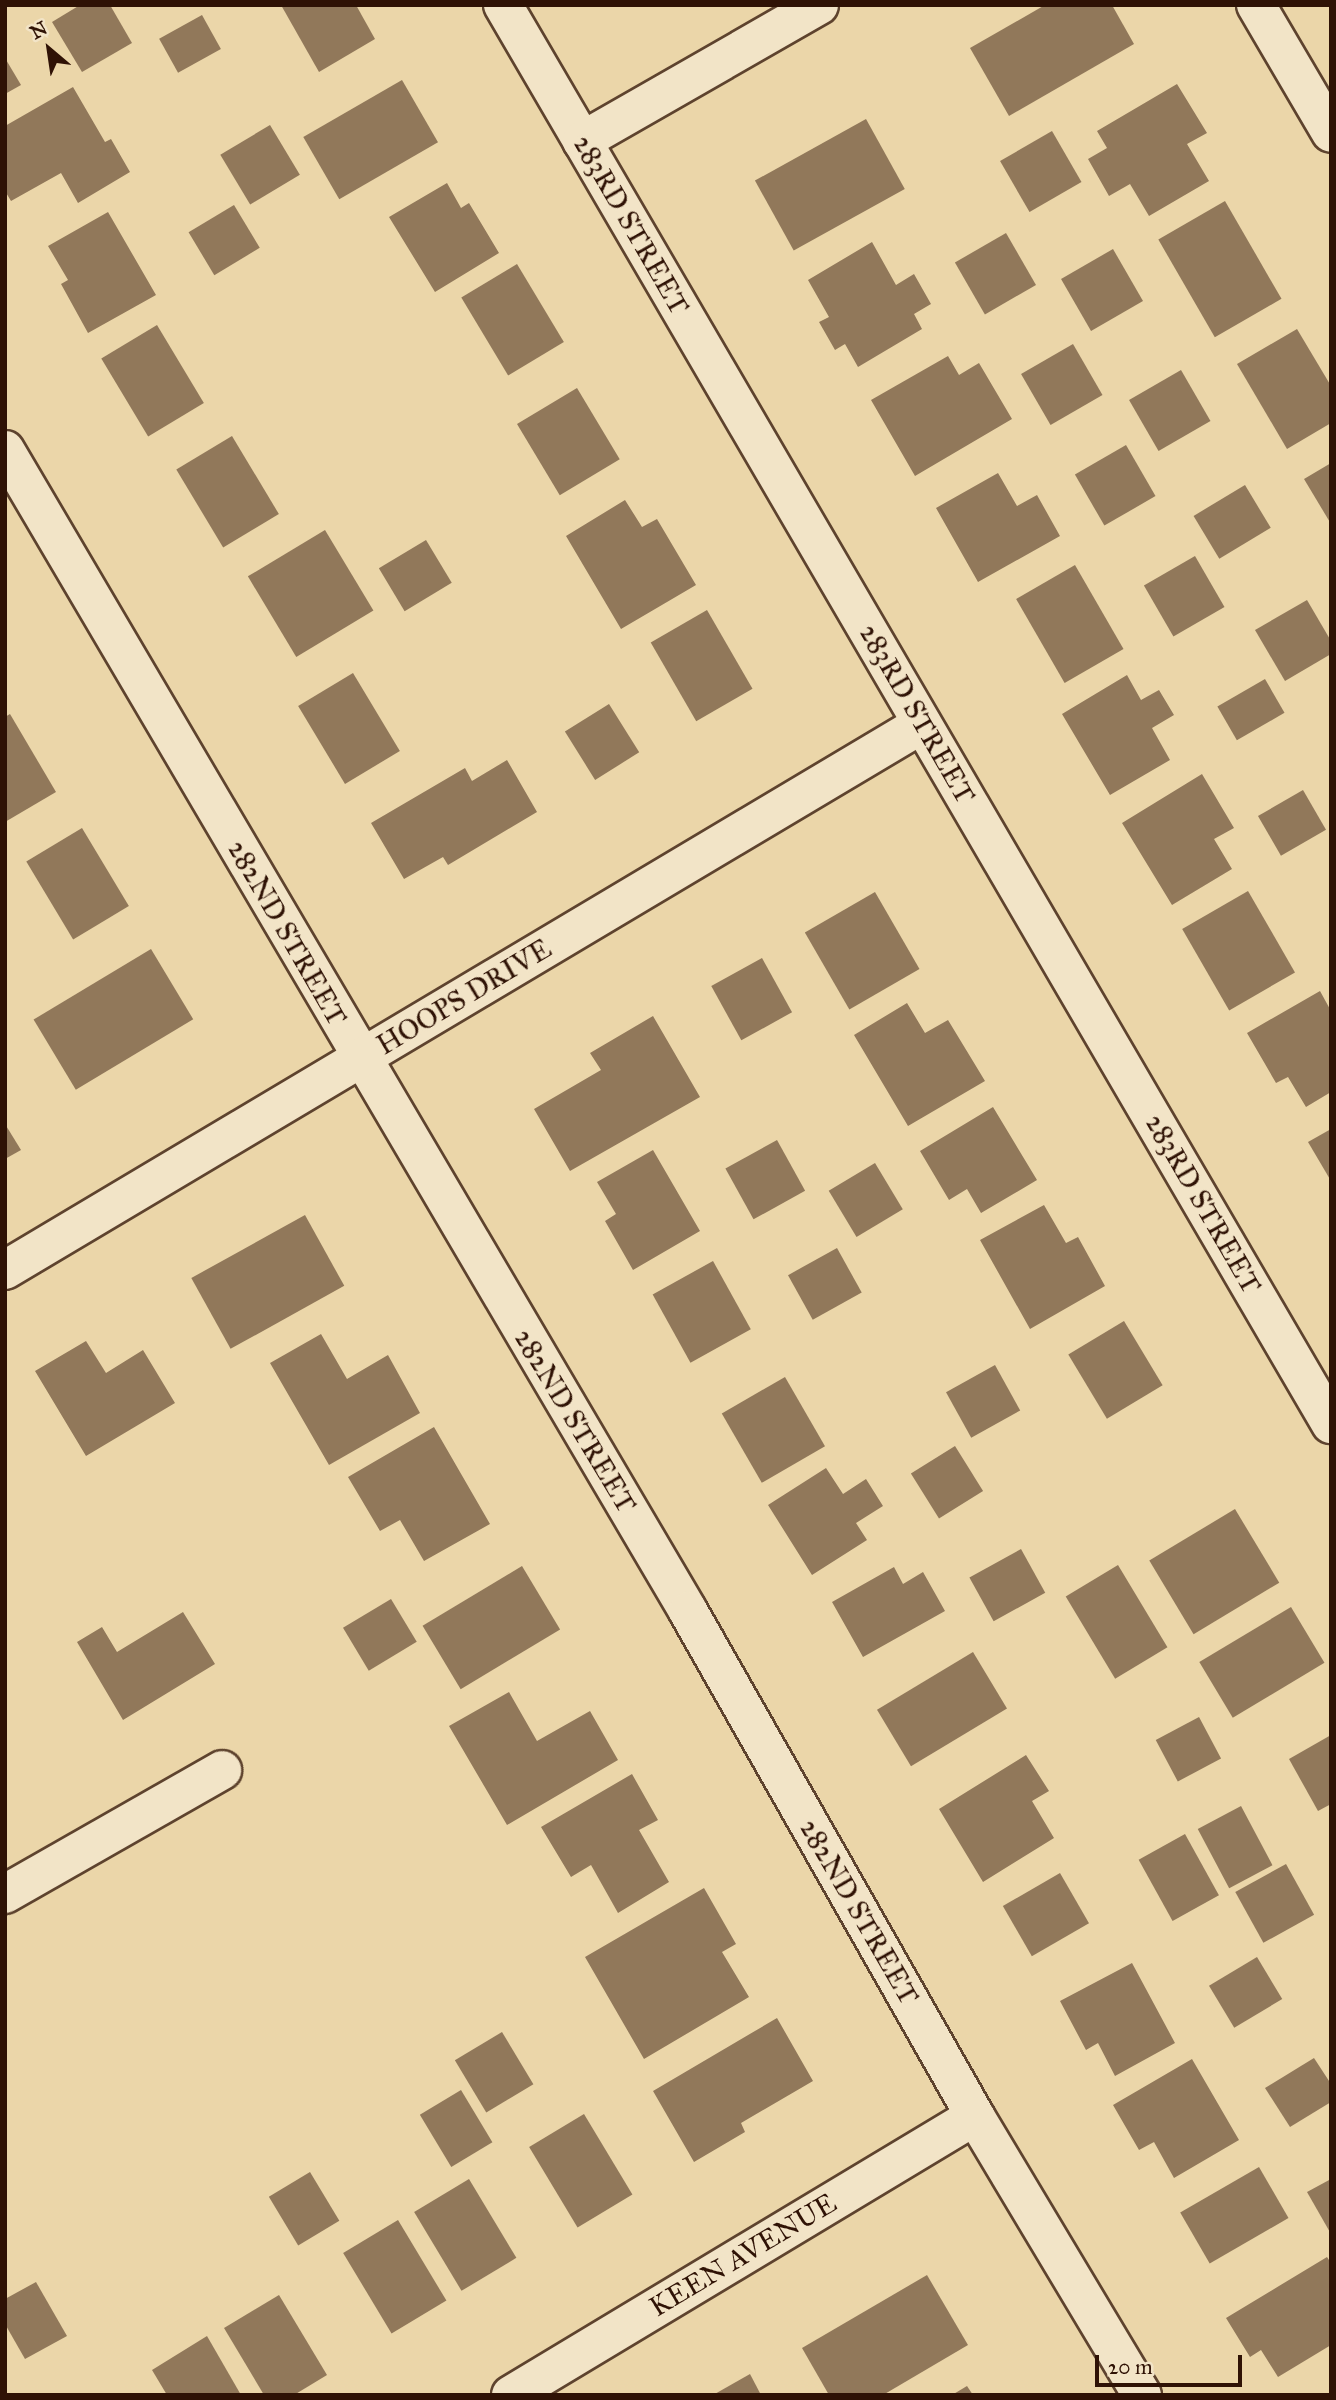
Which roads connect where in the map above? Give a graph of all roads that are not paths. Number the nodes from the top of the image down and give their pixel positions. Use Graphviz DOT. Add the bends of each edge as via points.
graph roads {
  1 [pos="503,5"];
  2 [pos="819,5"];
  3 [pos="1256,5"];
  4 [pos="1331,133"];
  5 [pos="582,141"];
  6 [pos="5,450"];
  7 [pos="922,724"];
  8 [pos="360,1058"];
  9 [pos="5,1270"];
  10 [pos="1331,1423"];
  11 [pos="222,1770"];
  12 [pos="5,1894"];
  13 [pos="975,2116"];
  14 [pos="511,2395"];
  15 [pos="1142,2395"];
  1 -- 5 [label="street, 283RD STREET"];
  2 -- 5 [label="street"];
  3 -- 4 [label="street"];
  5 -- 7 [label="street, 283RD STREET"];
  6 -- 8 [label="street, 282ND STREET"];
  7 -- 8 [label="street, HOOPS DRIVE"];
  7 -- 10 [label="street, 283RD STREET"];
  8 -- 9 [label="street, HOOPS DRIVE"];
  8 -- 13 [label="street, 282ND STREET" via="688,1611"];
  11 -- 12 [label="street"];
  13 -- 14 [label="street, KEEN AVENUE"];
  13 -- 15 [label="street, 282ND STREET"];
}
